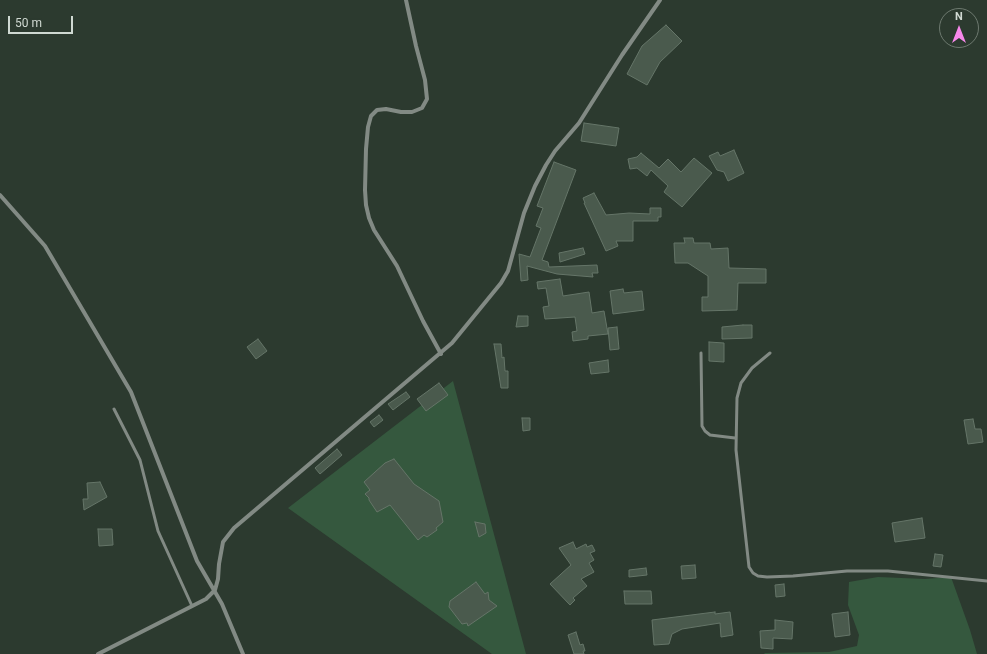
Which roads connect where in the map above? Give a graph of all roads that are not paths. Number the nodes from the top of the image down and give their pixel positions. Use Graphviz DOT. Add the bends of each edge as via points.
graph roads {
  1 [pos="406,0"];
  2 [pos="660,0"];
  3 [pos="0,195"];
  4 [pos="701,353"];
  5 [pos="770,353"];
  6 [pos="441,354"];
  7 [pos="114,409"];
  8 [pos="735,438"];
  9 [pos="987,581"];
  10 [pos="215,590"];
  11 [pos="192,606"];
  12 [pos="98,654"];
  13 [pos="243,654"];
  1 -- 6 [label="street" via="427,99 422,108 412,112 386,109 377,110 371,116 366,149 366,206 374,230 397,266"];
  2 -- 6 [label="street" via="579,123 546,165 524,213 508,271 501,283"];
  3 -- 10 [label="street" via="45,246 131,392 197,561"];
  4 -- 8 [label="lane" via="702,426 710,435"];
  5 -- 8 [label="lane" via="752,368 741,383 737,398"];
  6 -- 10 [label="street" via="234,528 220,553"];
  7 -- 11 [label="lane" via="140,460 158,531"];
  8 -- 9 [label="lane" via="749,567 758,576 888,571"];
  10 -- 11 [label="street" via="206,599"];
  10 -- 13 [label="street"];
  11 -- 12 [label="street"];
}
